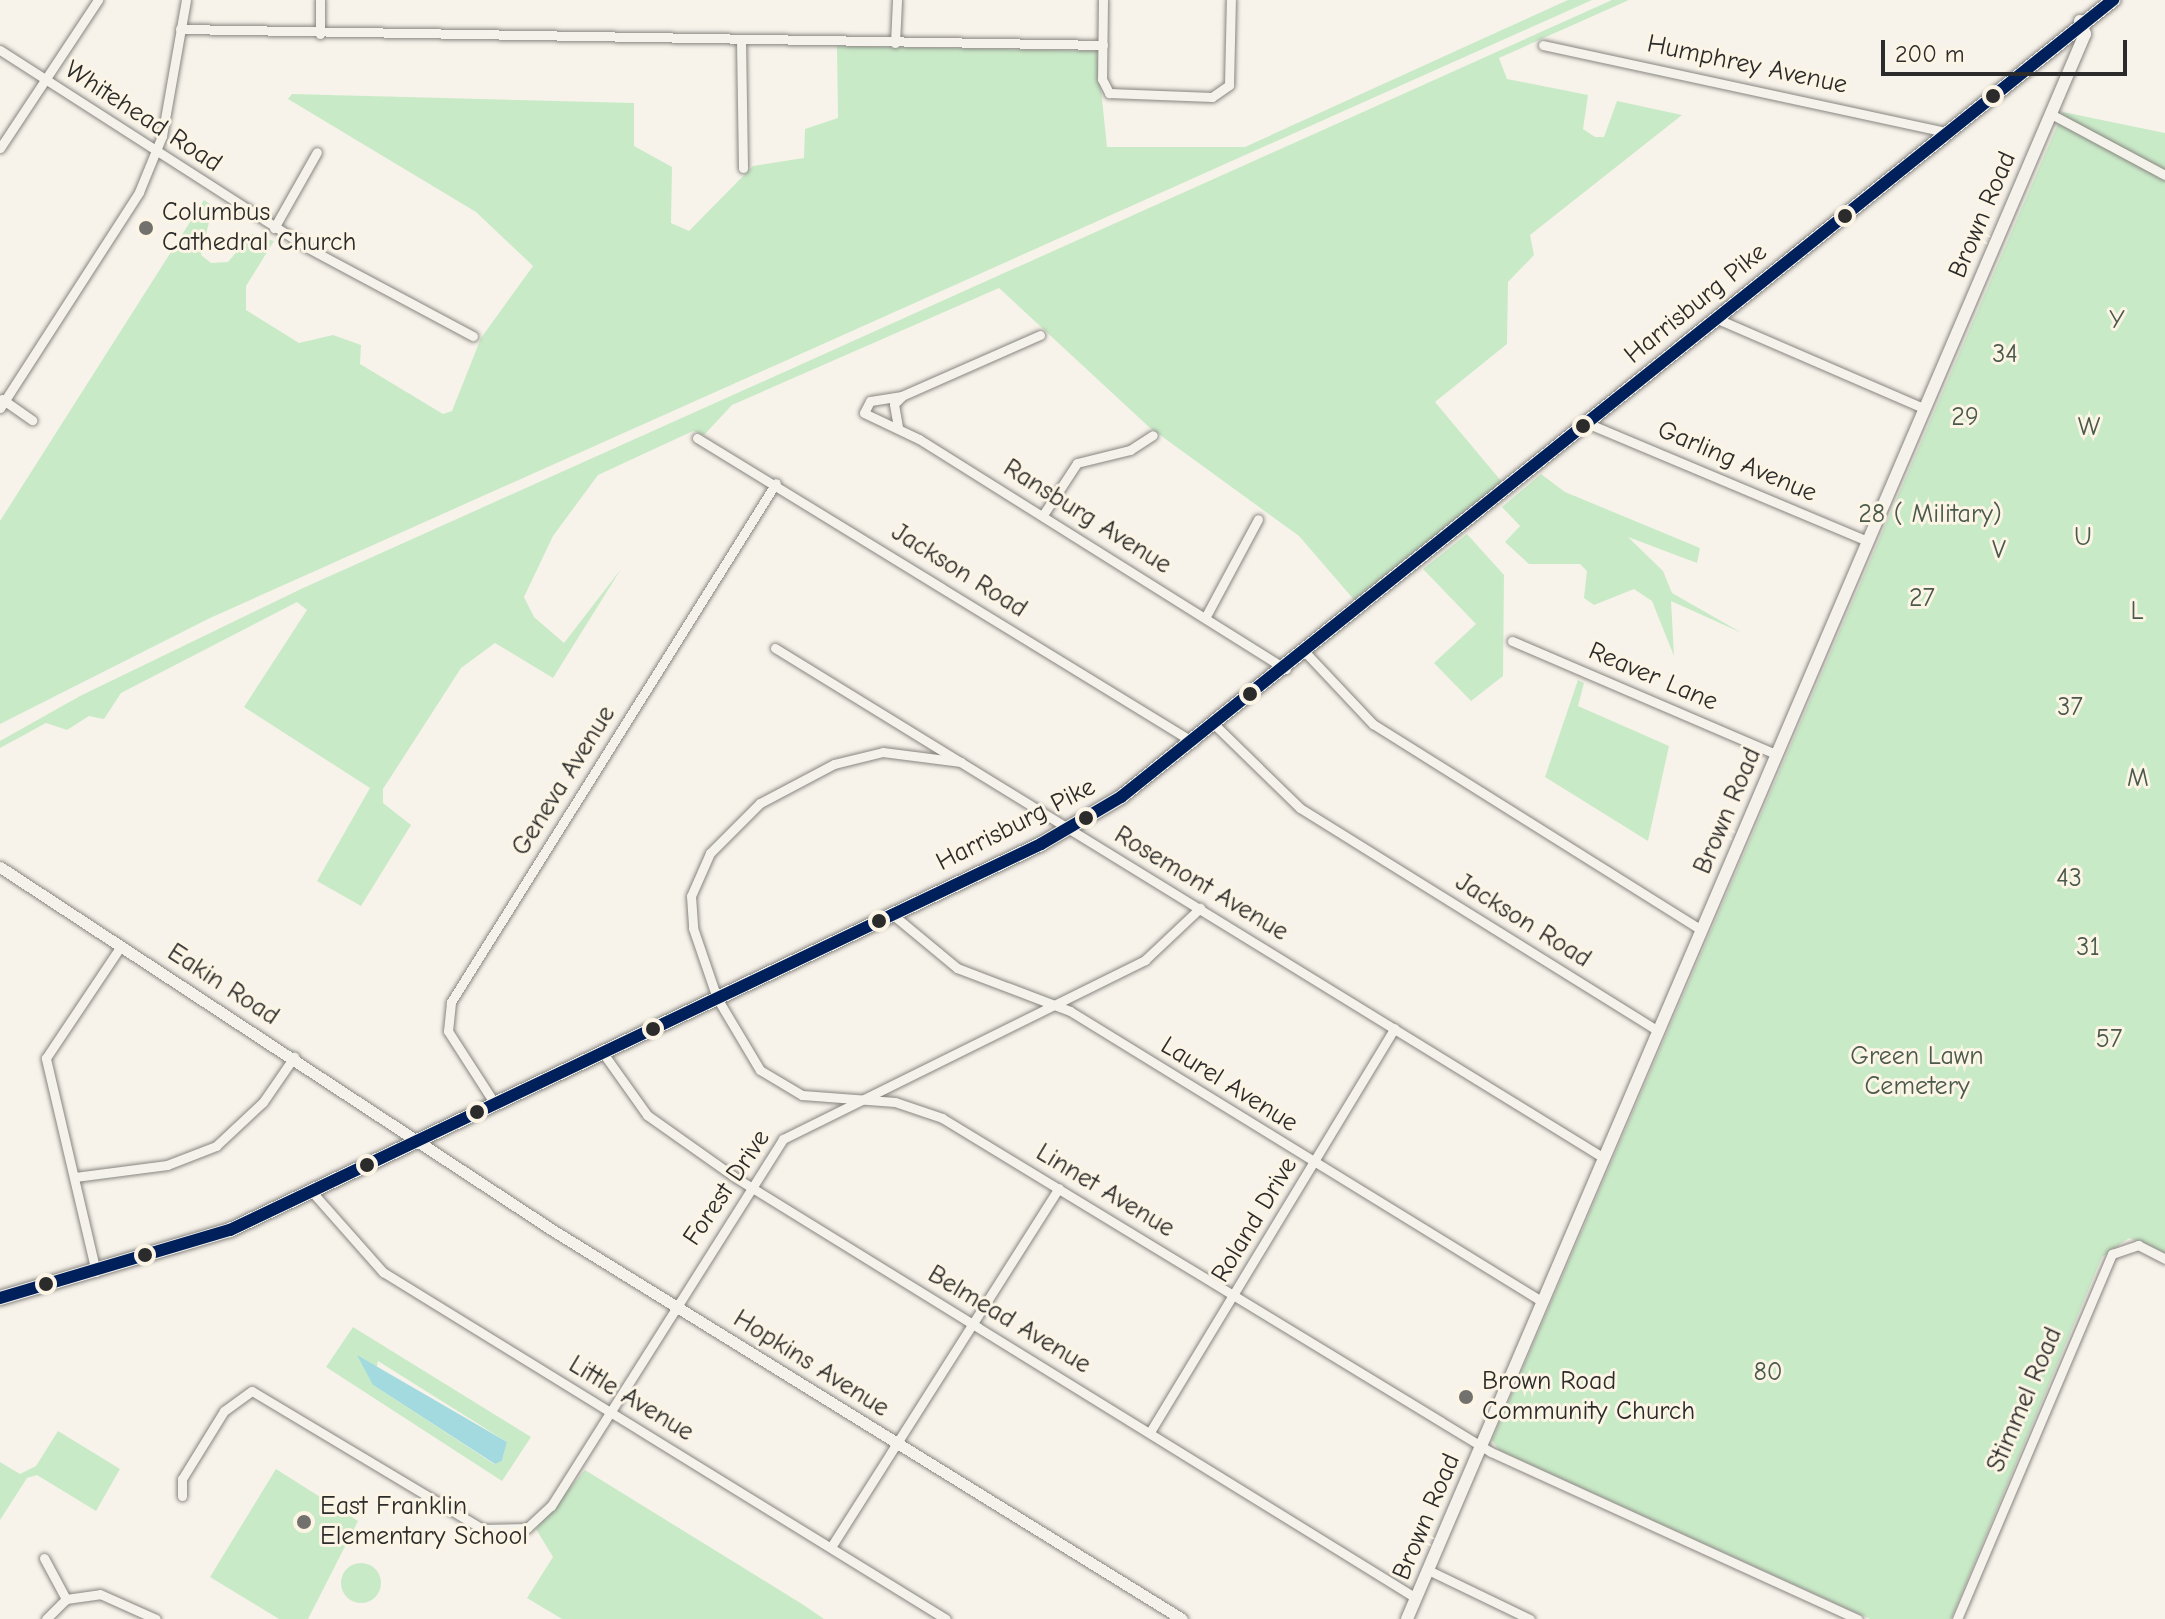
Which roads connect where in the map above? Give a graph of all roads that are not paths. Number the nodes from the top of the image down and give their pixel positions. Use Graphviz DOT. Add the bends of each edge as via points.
graph roads {
  1 [pos="98,0"];
  2 [pos="186,0"];
  3 [pos="320,0"];
  4 [pos="897,0"];
  5 [pos="1103,0"];
  6 [pos="1231,0"];
  7 [pos="2113,0"];
  8 [pos="2100,3"];
  9 [pos="2080,21"];
  10 [pos="180,29"];
  11 [pos="320,34"];
  12 [pos="741,40"];
  13 [pos="895,43"];
  14 [pos="1103,45"];
  15 [pos="1543,45"];
  16 [pos="0,50"];
  17 [pos="45,79"];
  18 [pos="2051,114"];
  19 [pos="1941,131"];
  20 [pos="0,148"];
  21 [pos="157,151"];
  22 [pos="317,152"];
  23 [pos="743,168"];
  24 [pos="2165,175"];
  25 [pos="274,228"];
  26 [pos="1715,318"];
  27 [pos="1040,335"];
  28 [pos="473,336"];
  29 [pos="902,396"];
  30 [pos="1,402"];
  31 [pos="1925,409"];
  32 [pos="32,420"];
  33 [pos="1589,424"];
  34 [pos="898,427"];
  35 [pos="1153,435"];
  36 [pos="697,438"];
  37 [pos="776,483"];
  38 [pos="1043,515"];
  39 [pos="1258,519"];
  40 [pos="1868,541"];
  41 [pos="1205,618"];
  42 [pos="1512,641"];
  43 [pos="775,648"];
  44 [pos="1306,653"];
  45 [pos="1286,669"];
  46 [pos="1217,727"];
  47 [pos="1196,744"];
  48 [pos="1776,754"];
  49 [pos="961,762"];
  50 [pos="1069,829"];
  51 [pos="0,867"];
  52 [pos="1200,908"];
  53 [pos="892,914"];
  54 [pos="1702,930"];
  55 [pos="121,946"];
  56 [pos="717,998"];
  57 [pos="1050,1004"];
  58 [pos="1395,1028"];
  59 [pos="1658,1031"];
  60 [pos="603,1053"];
  61 [pos="294,1057"];
  62 [pos="854,1101"];
  63 [pos="495,1104"];
  64 [pos="421,1139"];
  65 [pos="1604,1158"];
  66 [pos="1314,1164"];
  67 [pos="75,1177"];
  68 [pos="749,1187"];
  69 [pos="1059,1188"];
  70 [pos="313,1193"];
  71 [pos="2165,1259"];
  72 [pos="96,1272"];
  73 [pos="1235,1297"];
  74 [pos="0,1298"];
  75 [pos="1543,1302"];
  76 [pos="677,1307"];
  77 [pos="973,1325"];
  78 [pos="610,1412"];
  79 [pos="1150,1432"];
  80 [pos="898,1443"];
  81 [pos="1481,1446"];
  82 [pos="182,1496"];
  83 [pos="831,1547"];
  84 [pos="44,1558"];
  85 [pos="1428,1570"];
  86 [pos="1416,1598"];
  87 [pos="66,1599"];
  88 [pos="46,1619"];
  89 [pos="156,1619"];
  90 [pos="946,1619"];
  91 [pos="1182,1619"];
  92 [pos="1407,1619"];
  93 [pos="1530,1619"];
  94 [pos="1858,1619"];
  95 [pos="1957,1619"];
  1 -- 17 [label="street"];
  2 -- 10 [label="street"];
  3 -- 11 [label="street"];
  4 -- 13 [label="street"];
  5 -- 14 [label="street"];
  6 -- 14 [label="street" via="1228,89 1212,97 1109,93"];
  7 -- 8 [label="main road, Harrisburg Pike"];
  8 -- 9 [label="main road, Harrisburg Pike"];
  9 -- 18 [label="main road, Brown Road" via="2085,34"];
  9 -- 19 [label="main road, Harrisburg Pike"];
  10 -- 11 [label="street"];
  10 -- 21 [label="street"];
  11 -- 12 [label="street"];
  12 -- 13 [label="street"];
  12 -- 23 [label="street"];
  13 -- 14 [label="street"];
  15 -- 19 [label="street, Humphrey Avenue"];
  16 -- 17 [label="street, Whitehead Road"];
  17 -- 20 [label="street"];
  17 -- 21 [label="street, Whitehead Road"];
  18 -- 24 [label="street"];
  18 -- 31 [label="main road, Brown Road"];
  19 -- 26 [label="main road, Harrisburg Pike"];
  21 -- 25 [label="street, Whitehead Road"];
  21 -- 30 [label="street" via="139,192"];
  22 -- 25 [label="street"];
  25 -- 28 [label="street, Whitehead Road"];
  26 -- 31 [label="street"];
  26 -- 33 [label="main road, Harrisburg Pike"];
  27 -- 29 [label="street"];
  29 -- 34 [label="street" via="894,404"];
  29 -- 34 [label="street, Ransburg Avenue" via="864,409 871,419"];
  30 -- 32 [label="street"];
  31 -- 40 [label="main road, Brown Road"];
  33 -- 40 [label="street, Garling Avenue"];
  33 -- 44 [label="main road, Harrisburg Pike"];
  34 -- 38 [label="street, Ransburg Avenue"];
  35 -- 38 [label="street" via="1130,450 1077,463"];
  36 -- 37 [label="street, Jackson Road"];
  37 -- 47 [label="street, Jackson Road"];
  37 -- 63 [label="street, Geneva Avenue" via="451,1002 448,1031"];
  38 -- 41 [label="street, Ransburg Avenue"];
  39 -- 41 [label="street"];
  40 -- 48 [label="main road, Brown Road"];
  41 -- 45 [label="street, Ransburg Avenue"];
  42 -- 48 [label="street, Reaver Lane"];
  43 -- 49 [label="street, Rosemont Avenue"];
  44 -- 45 [label="main road, Harrisburg Pike"];
  44 -- 54 [label="street" via="1373,724"];
  45 -- 46 [label="main road, Harrisburg Pike"];
  46 -- 47 [label="main road, Harrisburg Pike"];
  46 -- 59 [label="street, Jackson Road" via="1300,808"];
  47 -- 50 [label="main road, Harrisburg Pike"];
  48 -- 54 [label="main road, Brown Road"];
  49 -- 50 [label="street, Rosemont Avenue"];
  49 -- 56 [label="street, Linnet Avenue" via="902,753 856,757 781,789 730,828 710,853 690,904"];
  50 -- 52 [label="street, Rosemont Avenue"];
  50 -- 53 [label="main road, Harrisburg Pike"];
  51 -- 55 [label="street, Eakin Road"];
  52 -- 57 [label="street, Forest Drive" via="1145,960"];
  52 -- 58 [label="street, Rosemont Avenue"];
  53 -- 56 [label="main road, Harrisburg Pike"];
  53 -- 57 [label="street, Laurel Avenue" via="957,968"];
  54 -- 59 [label="main road, Brown Road"];
  55 -- 61 [label="street, Eakin Road"];
  55 -- 67 [label="street" via="46,1058"];
  56 -- 60 [label="main road, Harrisburg Pike"];
  56 -- 62 [label="street, Linnet Avenue" via="770,1079 802,1095"];
  57 -- 62 [label="street, Forest Drive"];
  57 -- 66 [label="street, Laurel Avenue"];
  58 -- 65 [label="street, Rosemont Avenue"];
  58 -- 66 [label="street, Roland Drive"];
  59 -- 65 [label="main road, Brown Road"];
  60 -- 63 [label="main road, Harrisburg Pike"];
  60 -- 68 [label="street, Belmead Avenue" via="647,1115"];
  61 -- 64 [label="street, Eakin Road"];
  61 -- 67 [label="street" via="263,1102 216,1146 167,1165"];
  62 -- 68 [label="street, Forest Drive" via="783,1139"];
  62 -- 69 [label="street, Linnet Avenue" via="895,1102 942,1118"];
  63 -- 64 [label="main road, Harrisburg Pike"];
  64 -- 70 [label="main road, Harrisburg Pike"];
  64 -- 76 [label="street, Hopkins Avenue"];
  65 -- 75 [label="main road, Brown Road"];
  66 -- 73 [label="street, Roland Drive"];
  66 -- 75 [label="street, Laurel Avenue"];
  67 -- 72 [label="street"];
  68 -- 76 [label="street, Forest Drive"];
  68 -- 77 [label="street, Belmead Avenue"];
  69 -- 73 [label="street, Linnet Avenue"];
  69 -- 77 [label="street"];
  70 -- 72 [label="main road, Harrisburg Pike" via="212,1237"];
  70 -- 78 [label="street, Little Avenue" via="383,1272"];
  71 -- 95 [label="street, Stimmel Road" via="2138,1245 2112,1254"];
  72 -- 74 [label="main road, Harrisburg Pike"];
  73 -- 79 [label="street, Roland Drive"];
  73 -- 81 [label="street, Linnet Avenue"];
  75 -- 81 [label="main road, Brown Road"];
  76 -- 78 [label="street, Forest Drive"];
  76 -- 80 [label="street, Hopkins Avenue"];
  77 -- 79 [label="street, Belmead Avenue"];
  77 -- 80 [label="street"];
  78 -- 82 [label="street, Forest Drive" via="551,1506 516,1532 473,1524 255,1388 224,1411 182,1479"];
  78 -- 83 [label="street, Little Avenue"];
  79 -- 86 [label="street, Belmead Avenue"];
  80 -- 83 [label="street"];
  80 -- 91 [label="street, Hopkins Avenue"];
  81 -- 85 [label="main road, Brown Road"];
  81 -- 94 [label="street"];
  83 -- 90 [label="street, Little Avenue"];
  84 -- 87 [label="street"];
  85 -- 86 [label="main road, Brown Road"];
  85 -- 93 [label="street"];
  86 -- 92 [label="main road, Brown Road"];
  87 -- 88 [label="street"];
  87 -- 89 [label="street" via="100,1594"];
}
